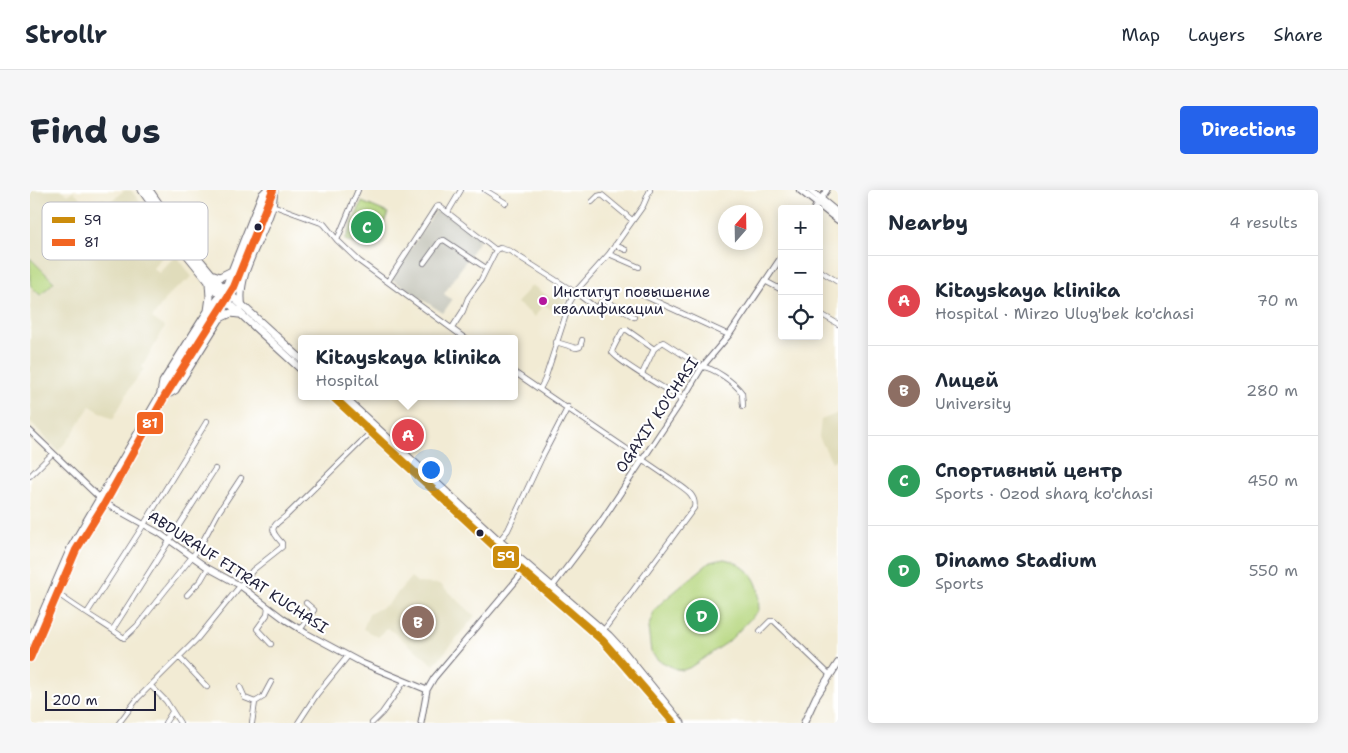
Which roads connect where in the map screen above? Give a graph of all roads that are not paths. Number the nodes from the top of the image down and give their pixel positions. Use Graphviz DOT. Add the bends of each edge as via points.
graph roads {
  1 [pos="142,190"];
  2 [pos="149,190"];
  3 [pos="267,190"];
  4 [pos="274,190"];
  5 [pos="358,190"];
  6 [pos="461,190"];
  7 [pos="486,190"];
  8 [pos="650,190"];
  9 [pos="800,190"];
  10 [pos="810,190"];
  11 [pos="827,190"];
  12 [pos="150,202"];
  13 [pos="157,202"];
  14 [pos="592,202"];
  15 [pos="506,203"];
  16 [pos="817,204"];
  17 [pos="272,205"];
  18 [pos="448,212"];
  19 [pos="838,213"];
  20 [pos="632,220"];
  21 [pos="838,220"];
  22 [pos="337,240"];
  23 [pos="615,245"];
  24 [pos="496,250"];
  25 [pos="626,250"];
  26 [pos="609,254"];
  27 [pos="193,260"];
  28 [pos="197,260"];
  29 [pos="778,262"];
  30 [pos="424,263"];
  31 [pos="638,267"];
  32 [pos="486,268"];
  33 [pos="823,273"];
  34 [pos="237,276"];
  35 [pos="209,277"];
  36 [pos="388,281"];
  37 [pos="765,281"];
  38 [pos="838,282"];
  39 [pos="778,288"];
  40 [pos="636,292"];
  41 [pos="223,293"];
  42 [pos="576,293"];
  43 [pos="229,299"];
  44 [pos="241,310"];
  45 [pos="214,315"];
  46 [pos="823,315"];
  47 [pos="634,317"];
  48 [pos="838,324"];
  49 [pos="452,328"];
  50 [pos="461,335"];
  51 [pos="729,335"];
  52 [pos="582,340"];
  53 [pos="556,342"];
  54 [pos="654,349"];
  55 [pos="298,357"];
  56 [pos="298,366"];
  57 [pos="702,367"];
  58 [pos="642,374"];
  59 [pos="518,375"];
  60 [pos="540,389"];
  61 [pos="163,394"];
  62 [pos="682,399"];
  63 [pos="337,400"];
  64 [pos="346,400"];
  65 [pos="743,406"];
  66 [pos="568,408"];
  67 [pos="206,421"];
  68 [pos="30,431"];
  69 [pos="372,431"];
  70 [pos="52,454"];
  71 [pos="643,460"];
  72 [pos="215,469"];
  73 [pos="30,476"];
  74 [pos="241,478"];
  75 [pos="100,497"];
  76 [pos="105,503"];
  77 [pos="143,526"];
  78 [pos="170,540"];
  79 [pos="499,541"];
  80 [pos="192,557"];
  81 [pos="208,568"];
  82 [pos="526,569"];
  83 [pos="239,585"];
  84 [pos="552,587"];
  85 [pos="57,593"];
  86 [pos="187,595"];
  87 [pos="306,603"];
  88 [pos="268,607"];
  89 [pos="87,614"];
  90 [pos="113,630"];
  91 [pos="300,630"];
  92 [pos="603,631"];
  93 [pos="760,631"];
  94 [pos="30,638"];
  95 [pos="271,644"];
  96 [pos="348,656"];
  97 [pos="180,657"];
  98 [pos="30,658"];
  99 [pos="838,663"];
  100 [pos="830,675"];
  101 [pos="271,682"];
  102 [pos="404,682"];
  103 [pos="151,686"];
  104 [pos="240,687"];
  105 [pos="207,688"];
  106 [pos="427,690"];
  107 [pos="255,702"];
  108 [pos="172,712"];
  109 [pos="808,722"];
  110 [pos="119,723"];
  111 [pos="165,723"];
  112 [pos="180,723"];
  113 [pos="252,723"];
  114 [pos="298,723"];
  115 [pos="372,723"];
  116 [pos="421,723"];
  117 [pos="674,723"];
  118 [pos="682,723"];
  1 -- 12 [label="main road"];
  2 -- 13 [label="main road"];
  3 -- 34 [label="main road" via="262,195"];
  4 -- 17 [label="main road"];
  4 -- 34 [label="main road"];
  5 -- 22 [label="street"];
  6 -- 18 [label="street"];
  7 -- 15 [label="street"];
  8 -- 20 [label="street"];
  9 -- 16 [label="main road"];
  10 -- 16 [label="main road"];
  11 -- 16 [label="street"];
  14 -- 20 [label="street" via="602,196"];
  16 -- 19 [label="main road"];
  16 -- 21 [label="main road"];
  17 -- 22 [label="street" via="324,224"];
  17 -- 34 [label="main road"];
  18 -- 24 [label="street"];
  18 -- 36 [label="street" via="436,207"];
  20 -- 23 [label="street"];
  22 -- 36 [label="street" via="359,261"];
  23 -- 25 [label="street"];
  23 -- 26 [label="street"];
  24 -- 32 [label="street"];
  24 -- 42 [label="street" via="510,251"];
  26 -- 31 [label="street"];
  26 -- 42 [label="street"];
  27 -- 35 [label="main road"];
  28 -- 35 [label="main road"];
  29 -- 37 [label="street, OGAXIY KO'CHASI"];
  30 -- 32 [label="street" via="444,240"];
  32 -- 49 [label="street"];
  33 -- 38 [label="street"];
  34 -- 35 [label="main road"];
  34 -- 41 [label="main road"];
  34 -- 43 [label="main road"];
  34 -- 44 [label="main road"];
  35 -- 41 [label="main road"];
  35 -- 45 [label="main road"];
  36 -- 49 [label="street"];
  37 -- 39 [label="street"];
  37 -- 51 [label="street, OGAXIY KO'CHASI"];
  40 -- 51 [label="street"];
  41 -- 43 [label="main road"];
  41 -- 45 [label="main road"];
  42 -- 47 [label="street" via="595,307 604,300"];
  42 -- 53 [label="street"];
  43 -- 44 [label="main road"];
  43 -- 45 [label="main road"];
  44 -- 45 [label="main road"];
  44 -- 55 [label="main road"];
  44 -- 56 [label="main road"];
  45 -- 61 [label="main road" via="163,382"];
  45 -- 61 [label="main road" via="174,390"];
  46 -- 48 [label="street"];
  49 -- 50 [label="street"];
  51 -- 57 [label="street, OGAXIY KO'CHASI"];
  52 -- 53 [label="street" via="578,348"];
  53 -- 60 [label="street"];
  54 -- 57 [label="street" via="663,342"];
  54 -- 58 [label="street"];
  54 -- 58 [label="street" via="623,330 613,349 613,353"];
  57 -- 62 [label="street, OGAXIY KO'CHASI"];
  57 -- 65 [label="street" via="717,372 738,388 742,393"];
  58 -- 62 [label="street"];
  59 -- 60 [label="street"];
  60 -- 66 [label="street"];
  61 -- 75 [label="main road"];
  61 -- 76 [label="main road"];
  62 -- 71 [label="street, OGAXIY KO'CHASI"];
  63 -- 69 [label="main road"];
  64 -- 79 [label="main road"];
  66 -- 71 [label="street"];
  66 -- 79 [label="street" via="508,530"];
  67 -- 77 [label="street"];
  68 -- 70 [label="street, ABDURAUF FITRAT KUCHASI"];
  69 -- 82 [label="main road" via="465,520"];
  69 -- 83 [label="street" via="274,525 273,534 282,547"];
  70 -- 73 [label="street"];
  70 -- 75 [label="street, ABDURAUF FITRAT KUCHASI"];
  71 -- 84 [label="street, OGAXIY KO'CHASI"];
  71 -- 92 [label="street" via="694,497 696,502"];
  72 -- 78 [label="street"];
  74 -- 80 [label="street"];
  75 -- 76 [label="street, ABDURAUF FITRAT KUCHASI"];
  75 -- 94 [label="main road" via="71,547"];
  76 -- 77 [label="street, ABDURAUF FITRAT KUCHASI"];
  76 -- 85 [label="main road" via="76,550"];
  77 -- 78 [label="street, ABDURAUF FITRAT KUCHASI"];
  77 -- 89 [label="street"];
  78 -- 80 [label="street, ABDURAUF FITRAT KUCHASI"];
  78 -- 90 [label="street"];
  79 -- 82 [label="main road"];
  80 -- 81 [label="street, ABDURAUF FITRAT KUCHASI"];
  80 -- 90 [label="street" via="137,626 124,638"];
  81 -- 83 [label="street, ABDURAUF FITRAT KUCHASI"];
  81 -- 86 [label="street"];
  82 -- 84 [label="main road"];
  82 -- 106 [label="street"];
  82 -- 117 [label="main road" via="603,641"];
  83 -- 88 [label="street, ABDURAUF FITRAT KUCHASI"];
  83 -- 97 [label="street"];
  84 -- 92 [label="main road"];
  85 -- 89 [label="street"];
  85 -- 98 [label="main road"];
  87 -- 91 [label="street" via="314,610"];
  88 -- 91 [label="street, ABDURAUF FITRAT KUCHASI"];
  88 -- 95 [label="street" via="257,629"];
  89 -- 90 [label="street"];
  91 -- 96 [label="street, ABDURAUF FITRAT KUCHASI"];
  92 -- 118 [label="main road"];
  93 -- 100 [label="street" via="774,621"];
  96 -- 102 [label="street, ABDURAUF FITRAT KUCHASI"];
  96 -- 114 [label="street"];
  97 -- 103 [label="street"];
  97 -- 105 [label="street"];
  99 -- 100 [label="main road"];
  100 -- 109 [label="main road" via="816,698"];
  101 -- 107 [label="street" via="263,697"];
  102 -- 106 [label="street, ABDURAUF FITRAT KUCHASI"];
  102 -- 115 [label="street"];
  103 -- 108 [label="street"];
  103 -- 110 [label="street"];
  104 -- 107 [label="street" via="245,698"];
  106 -- 116 [label="street"];
  107 -- 113 [label="street"];
  108 -- 111 [label="street"];
  108 -- 112 [label="street"];
}
